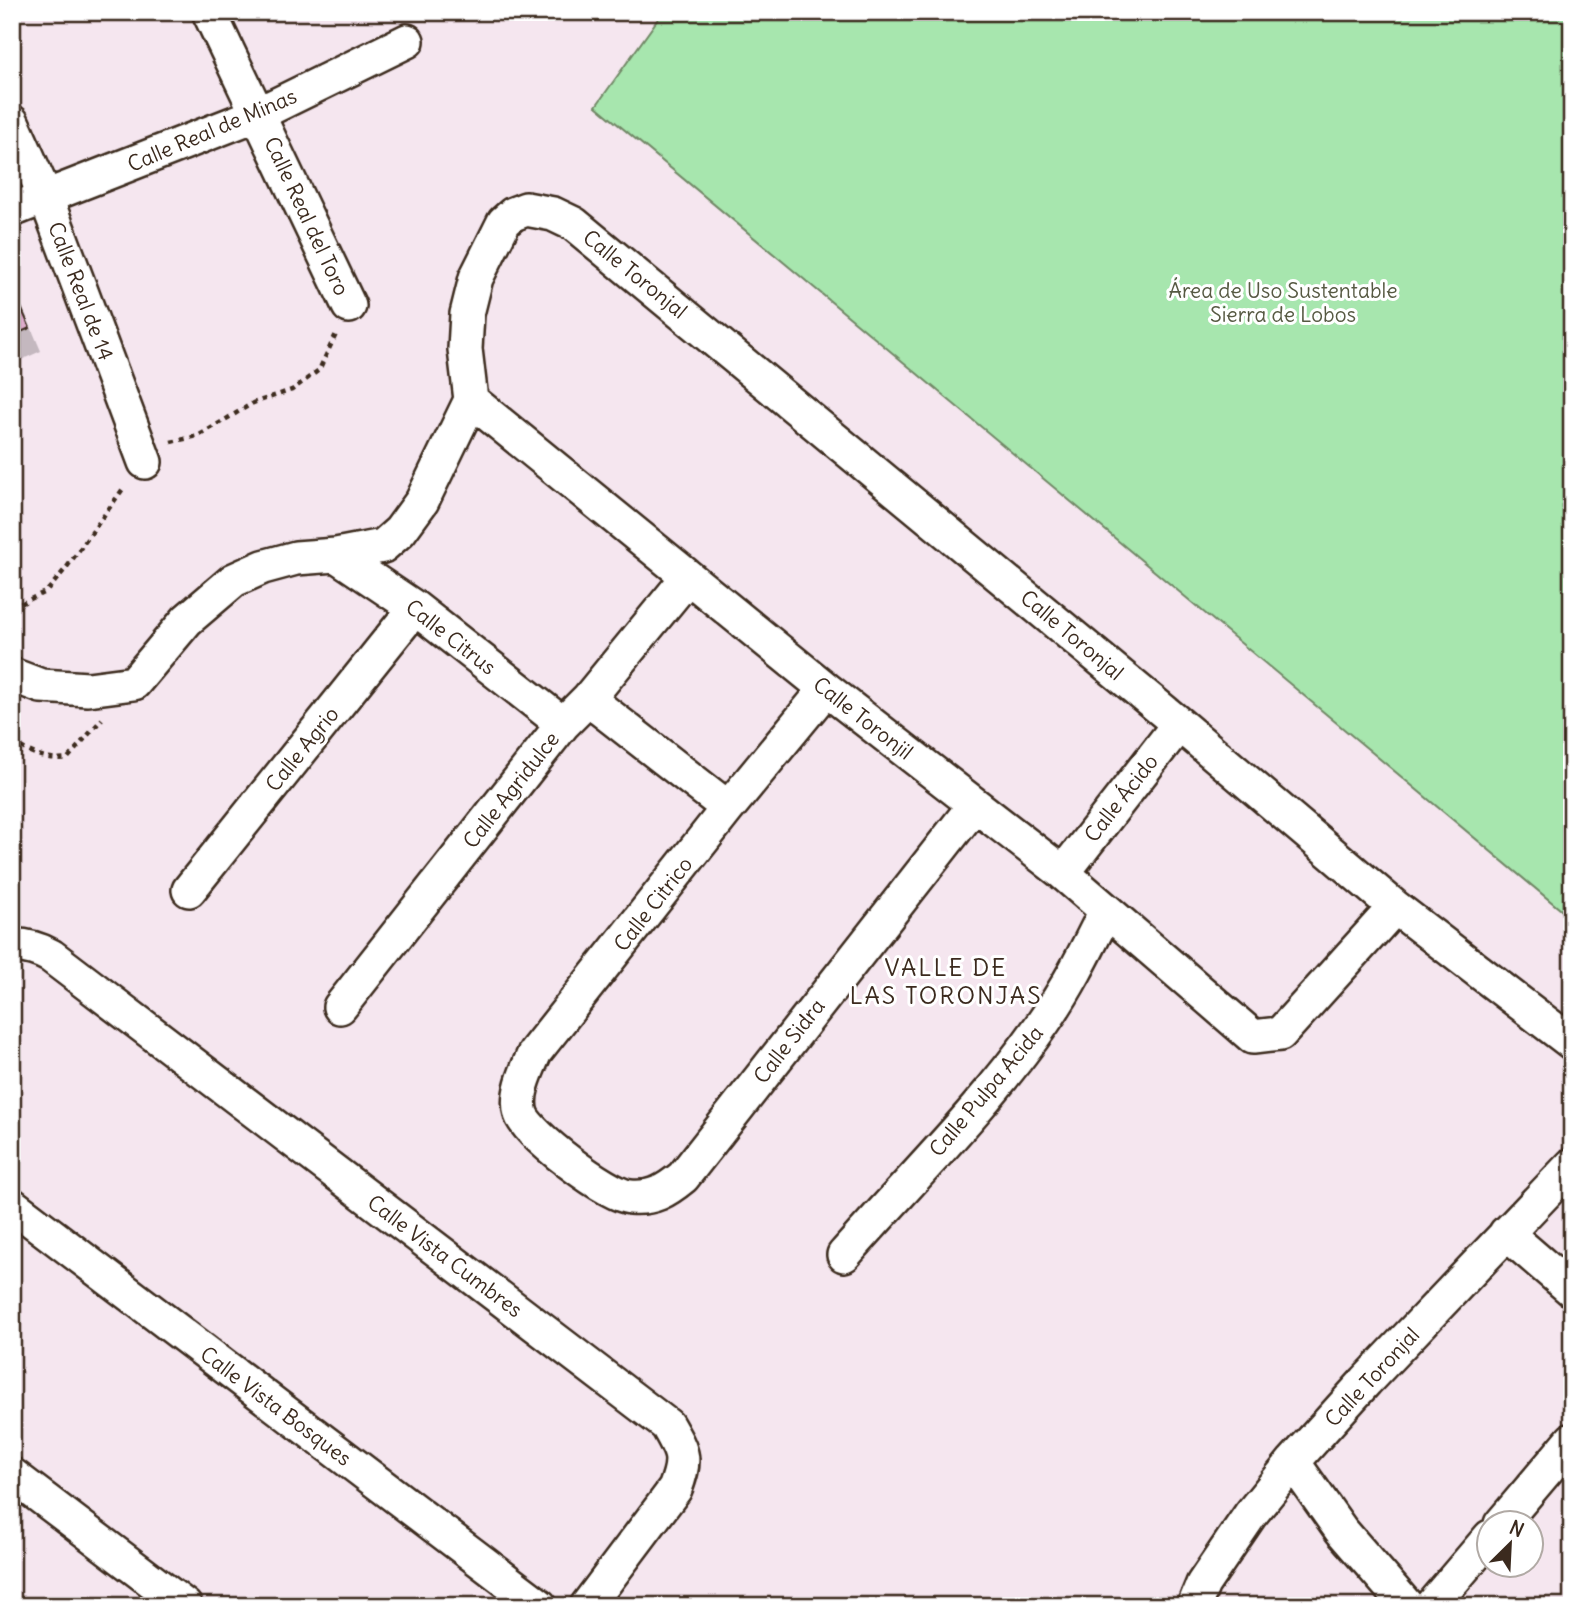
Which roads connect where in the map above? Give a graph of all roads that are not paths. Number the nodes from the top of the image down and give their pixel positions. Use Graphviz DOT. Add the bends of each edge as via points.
graph roads {
  1 [pos="209,12"];
  2 [pos="407,41"];
  3 [pos="258,114"];
  4 [pos="12,122"];
  5 [pos="46,198"];
  6 [pos="12,210"];
  7 [pos="349,306"];
  8 [pos="471,400"];
  9 [pos="145,462"];
  10 [pos="336,555"];
  11 [pos="688,578"];
  12 [pos="415,608"];
  13 [pos="12,675"];
  14 [pos="826,689"];
  15 [pos="588,699"];
  16 [pos="563,724"];
  17 [pos="1179,724"];
  18 [pos="974,806"];
  19 [pos="728,808"];
  20 [pos="1063,873"];
  21 [pos="189,890"];
  22 [pos="1395,907"];
  23 [pos="1106,911"];
  24 [pos="12,946"];
  25 [pos="340,1007"];
  26 [pos="1572,1043"];
  27 [pos="533,1133"];
  28 [pos="1572,1165"];
  29 [pos="12,1205"];
  30 [pos="1506,1233"];
  31 [pos="844,1255"];
  32 [pos="1572,1290"];
  33 [pos="1572,1440"];
  34 [pos="1293,1462"];
  35 [pos="12,1475"];
  36 [pos="1513,1510"];
  37 [pos="1476,1552"];
  38 [pos="184,1606"];
  39 [pos="540,1606"];
  40 [pos="587,1606"];
  41 [pos="1194,1606"];
  42 [pos="1407,1606"];
  43 [pos="1431,1606"];
  1 -- 3 [label="street, Calle Real del Toro"];
  2 -- 3 [label="street, Calle Real de Minas"];
  3 -- 5 [label="street, Calle Real de Minas"];
  3 -- 7 [label="street, Calle Real del Toro"];
  4 -- 5 [label="street, Calle Real de 14"];
  5 -- 6 [label="street, Calle Real de Minas"];
  5 -- 9 [label="street, Calle Real de 14"];
  8 -- 10 [label="street" via="422,501 400,531 383,546"];
  8 -- 11 [label="street, Calle Toronjil"];
  8 -- 17 [label="street, Calle Toronjal" via="465,349 476,278 504,222 513,214 526,209 553,214 574,224"];
  10 -- 12 [label="street, Calle Citrus"];
  10 -- 13 [label="street" via="296,558 234,580 187,620 134,683 88,689 41,686"];
  11 -- 14 [label="street, Calle Toronjil"];
  11 -- 15 [label="street, Calle Agridulce"];
  12 -- 16 [label="street, Calle Citrus"];
  12 -- 21 [label="street, Calle Agrio"];
  14 -- 18 [label="street, Calle Toronjil"];
  14 -- 19 [label="street, Calle Citrico"];
  15 -- 16 [label="street, Calle Agridulce"];
  15 -- 19 [label="street"];
  16 -- 25 [label="street, Calle Agridulce"];
  17 -- 20 [label="street, Calle Ácido"];
  17 -- 22 [label="street, Calle Toronjal"];
  18 -- 20 [label="street, Calle Toronjil"];
  18 -- 27 [label="street, Calle Sidra" via="683,1177 664,1193 627,1197 608,1190"];
  19 -- 27 [label="street, Calle Citrico" via="535,1052 521,1091 521,1114"];
  20 -- 23 [label="street, Calle Toronjil"];
  22 -- 23 [label="street, Calle Toronjil" via="1280,1034 1253,1037"];
  22 -- 26 [label="street, Calle Toronjal"];
  23 -- 31 [label="street, Calle Pulpa Acida" via="1072,978 1008,1071"];
  24 -- 40 [label="street, Calle Vista Cumbres" via="38,949 51,956 667,1425 682,1451 682,1471 675,1489"];
  28 -- 30 [label="street, Calle Toronjal"];
  29 -- 39 [label="street, Calle Vista Bosques"];
  30 -- 32 [label="street"];
  30 -- 34 [label="street, Calle Toronjal"];
  33 -- 36 [label="street"];
  34 -- 41 [label="street, Calle Toronjal" via="1226,1549"];
  34 -- 42 [label="street" via="1341,1530"];
  35 -- 38 [label="street"];
  37 -- 43 [label="street"];
}
